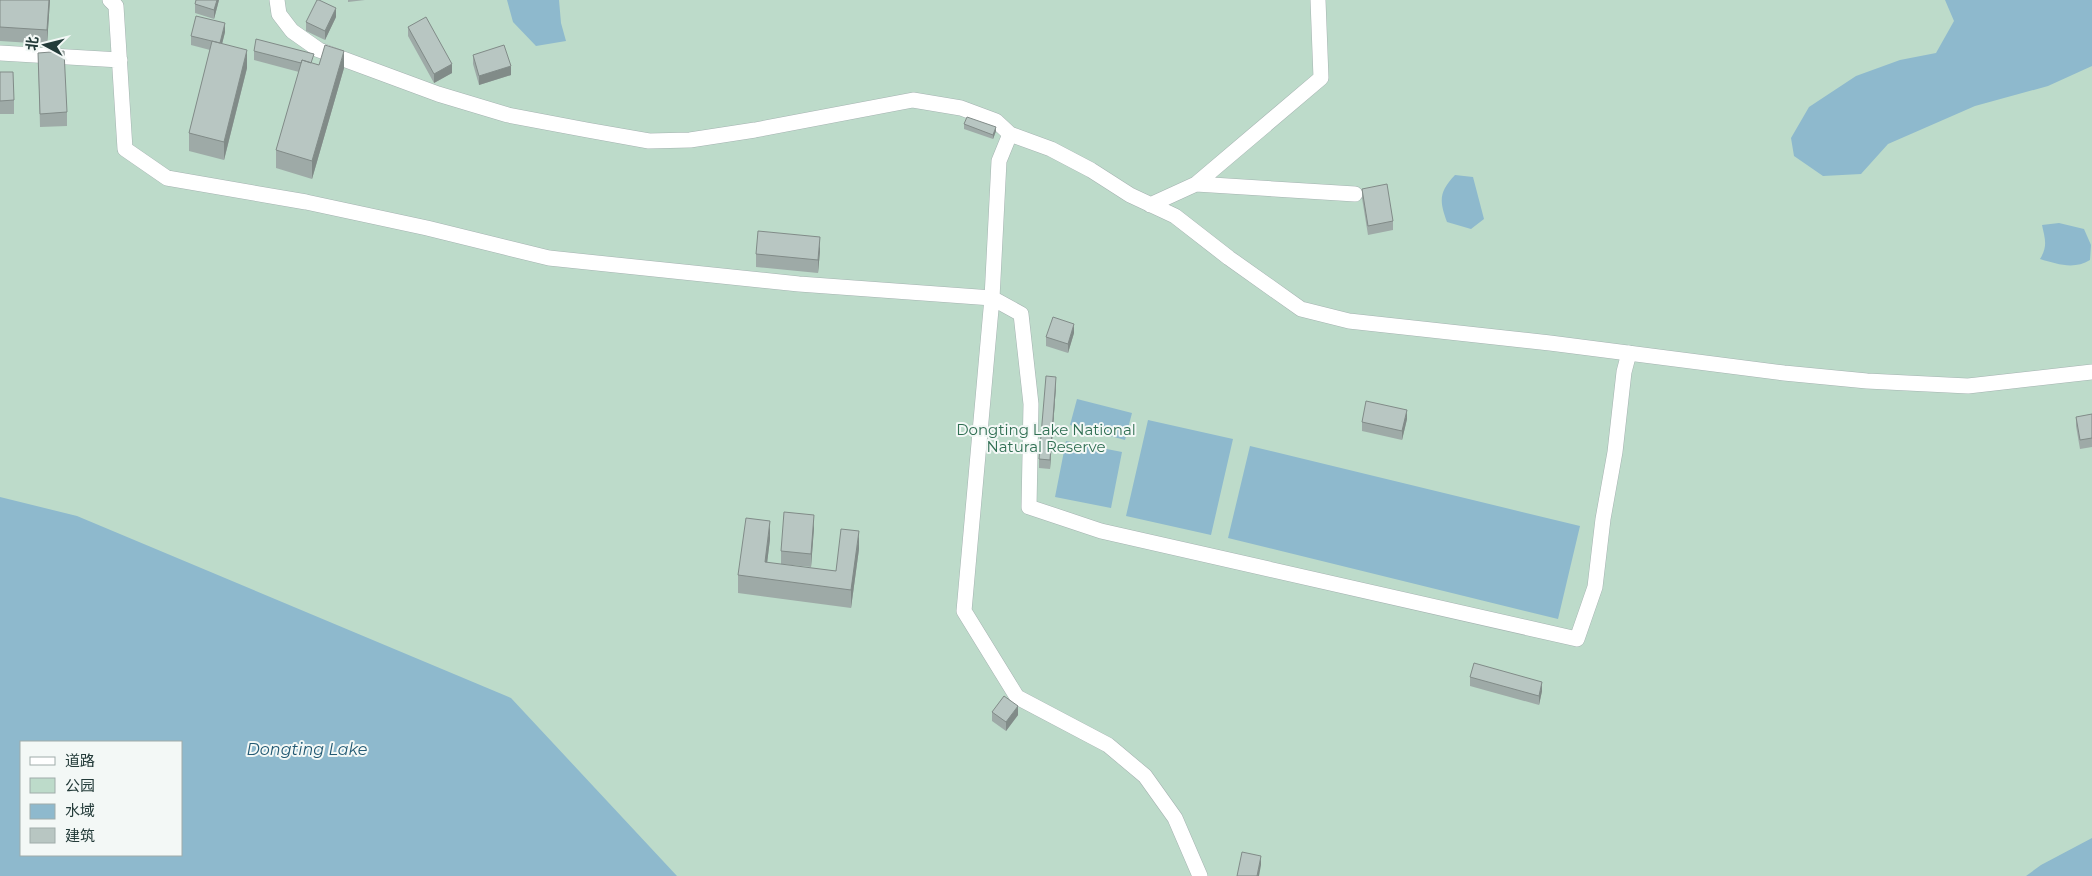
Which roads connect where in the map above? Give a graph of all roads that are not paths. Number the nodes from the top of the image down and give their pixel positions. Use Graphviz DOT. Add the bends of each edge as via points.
graph roads {
  1 [pos="110,0"];
  2 [pos="278,0"];
  3 [pos="1318,0"];
  4 [pos="0,53"];
  5 [pos="120,60"];
  6 [pos="1010,134"];
  7 [pos="1196,184"];
  8 [pos="1355,194"];
  9 [pos="1150,205"];
  10 [pos="992,298"];
  11 [pos="1629,352"];
  12 [pos="2092,372"];
  13 [pos="1200,876"];
  1 -- 5 [label="street" via="116,6"];
  2 -- 6 [label="street" via="279,14 292,31 318,50 438,94 508,115 596,132 649,141 690,140 913,100 961,108 996,121"];
  3 -- 7 [label="street" via="1321,78"];
  4 -- 5 [label="street"];
  5 -- 10 [label="street" via="125,149 167,178 306,202 549,258 800,284"];
  6 -- 9 [label="street" via="1051,149"];
  6 -- 10 [label="street" via="999,161"];
  7 -- 8 [label="street"];
  7 -- 9 [label="street"];
  9 -- 11 [label="street" via="1175,216 1302,309 1349,321"];
  10 -- 11 [label="street" via="1021,314 1031,404 1030,507 1102,531 1576,639 1595,587"];
  10 -- 13 [label="street" via="964,610 1017,698 1108,745 1145,776 1175,818"];
  11 -- 12 [label="street" via="1867,381 1958,386"];
}
